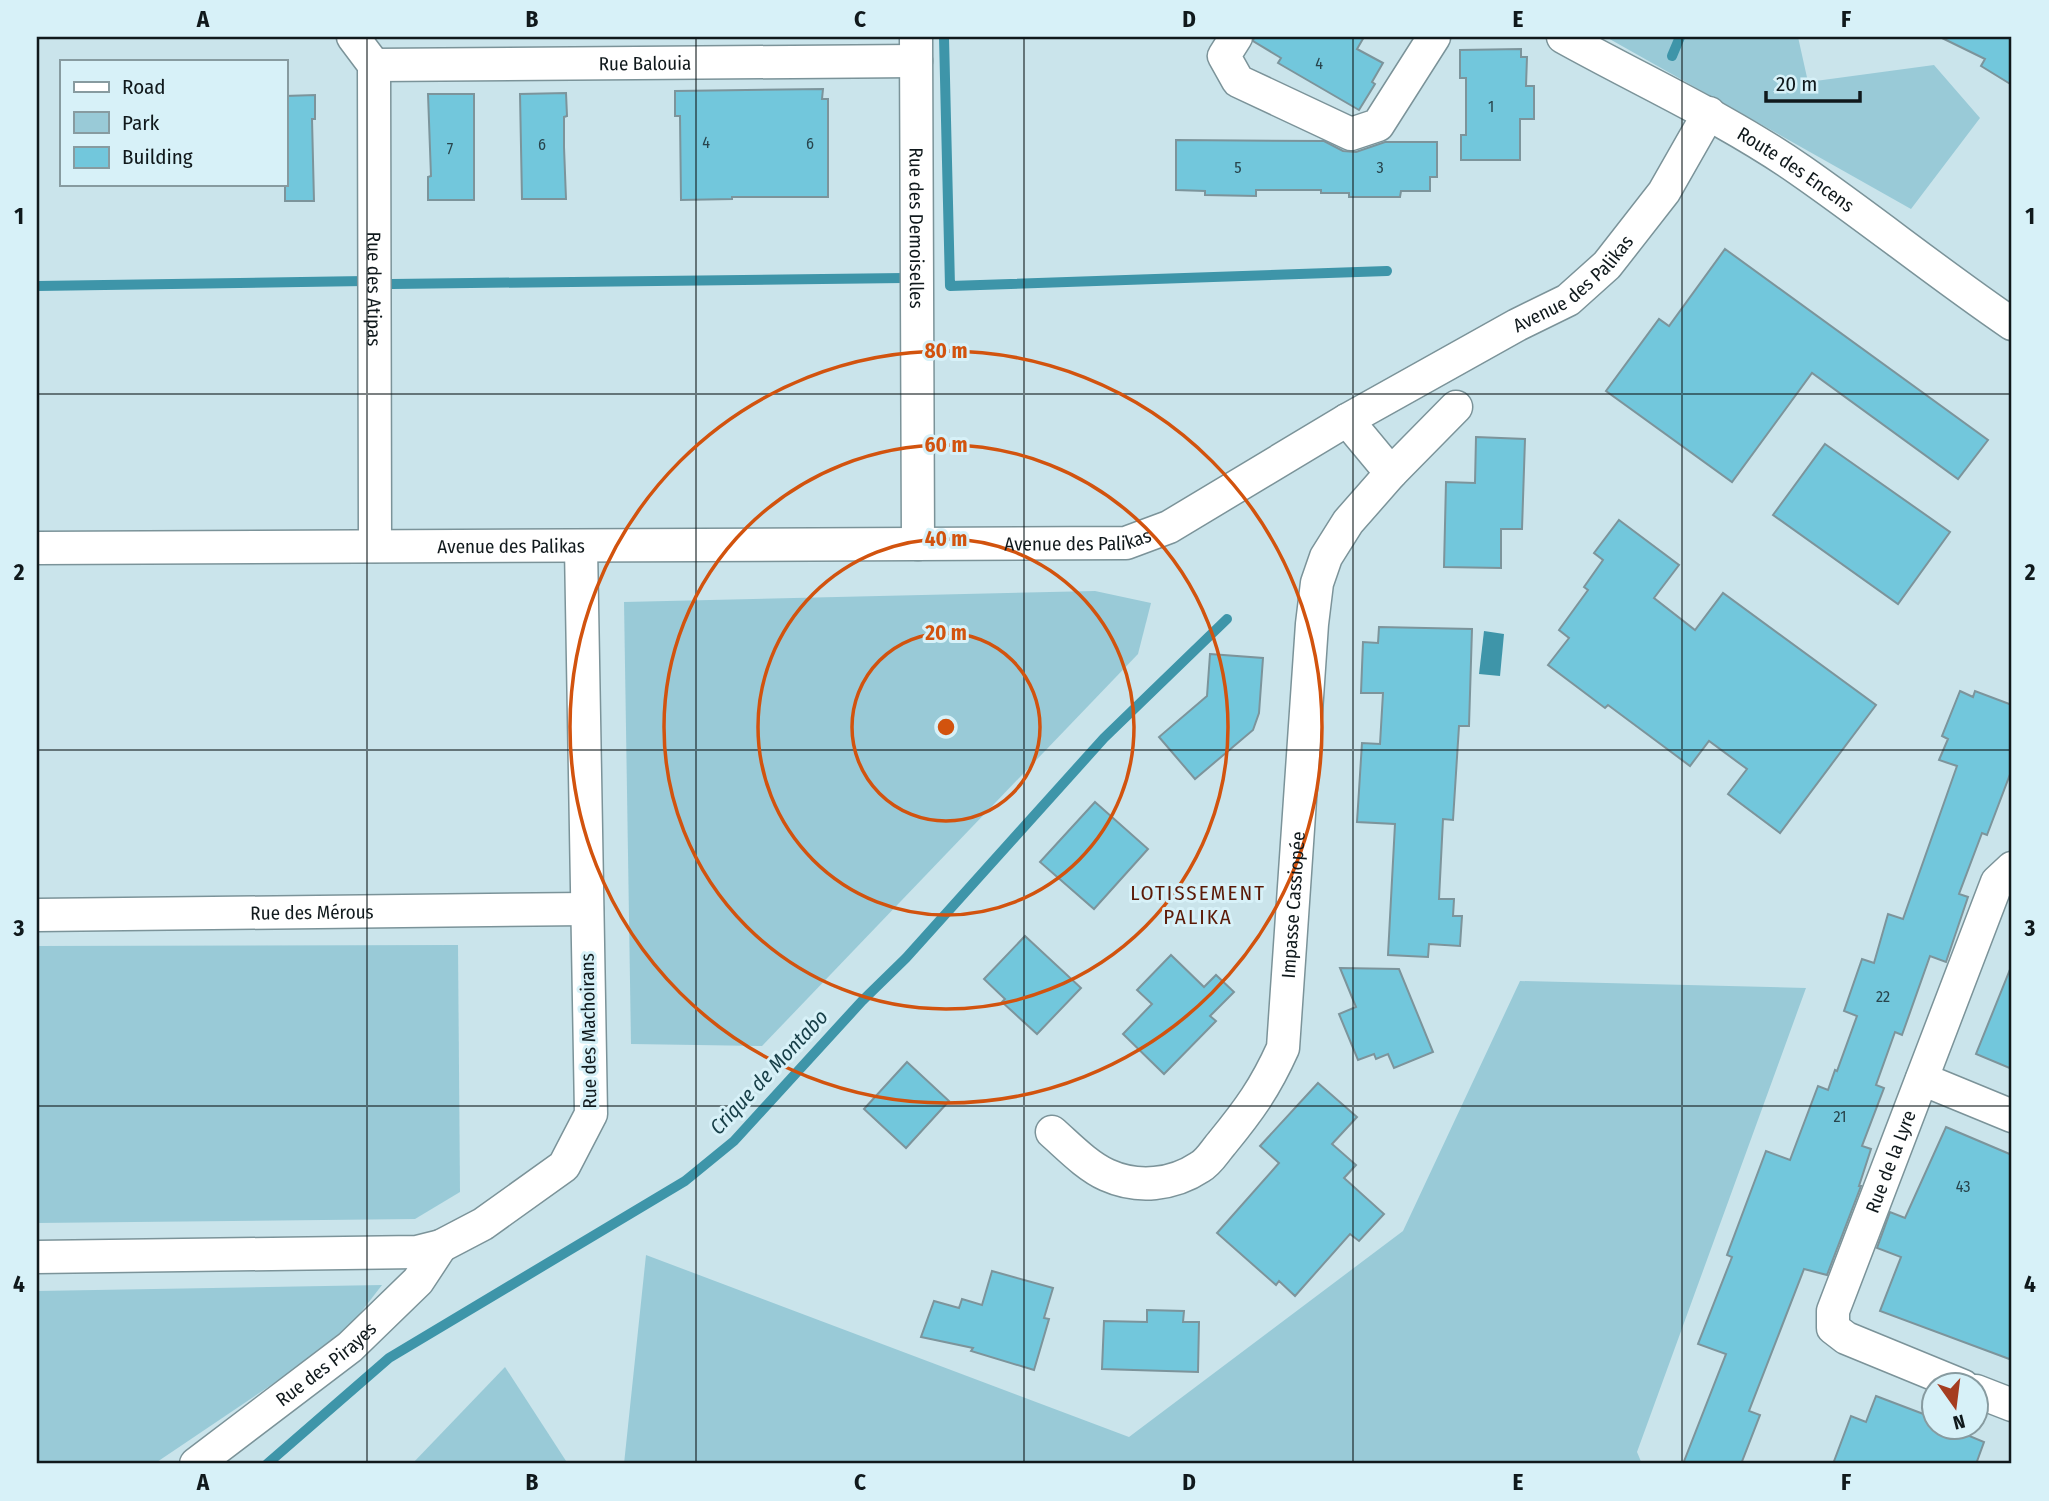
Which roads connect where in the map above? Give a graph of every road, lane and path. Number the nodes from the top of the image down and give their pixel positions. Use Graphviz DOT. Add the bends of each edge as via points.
graph roads {
  1 [pos="353,37"];
  2 [pos="1236,37"];
  3 [pos="1434,37"];
  4 [pos="1563,37"];
  5 [pos="916,49"];
  6 [pos="374,65"];
  7 [pos="1709,113"];
  8 [pos="2012,324"];
  9 [pos="1456,407"];
  10 [pos="1347,420"];
  11 [pos="1391,473"];
  12 [pos="918,544"];
  13 [pos="375,546"];
  14 [pos="582,547"];
  15 [pos="37,548"];
  16 [pos="2012,868"];
  17 [pos="587,909"];
  18 [pos="37,915"];
  19 [pos="1923,1079"];
  20 [pos="2012,1116"];
  21 [pos="1052,1132"];
  22 [pos="441,1246"];
  23 [pos="37,1256"];
  24 [pos="1931,1372"];
  25 [pos="1990,1396"];
  26 [pos="2012,1405"];
  27 [pos="195,1464"];
  1 -- 6 [label="street"];
  2 -- 3 [label="street" via="1224,57 1238,81 1351,134 1378,125"];
  4 -- 7 [label="street, Route des Encens"];
  5 -- 6 [label="street, Rue Balouia"];
  5 -- 12 [label="street, Rue des Demoiselles"];
  6 -- 13 [label="street, Rue des Atipas"];
  7 -- 8 [label="street, Route des Encens" via="1799,170"];
  7 -- 10 [label="street, Avenue des Palikas" via="1664,192 1607,265 1568,300"];
  9 -- 11 [label="street, Impasse Cassiopée"];
  10 -- 11 [label="street"];
  10 -- 12 [label="street, Avenue des Palikas" via="1169,527 1126,543"];
  11 -- 21 [label="street, Impasse Cassiopée" via="1348,522 1326,557 1317,583 1283,1048 1271,1076 1203,1166 1171,1182 1134,1184 1107,1175"];
  12 -- 14 [label="street, Avenue des Palikas"];
  13 -- 14 [label="street, Avenue des Palikas"];
  13 -- 15 [label="street, Avenue des Palikas"];
  14 -- 17 [label="street, Rue des Machoirans"];
  16 -- 19 [label="street, Rue de la Lyre" via="1997,882"];
  17 -- 18 [label="street, Rue des Mérous"];
  17 -- 22 [label="street, Rue des Machoirans" via="591,1114 564,1166 483,1224"];
  19 -- 20 [label="street"];
  19 -- 24 [label="street, Rue de la Lyre" via="1833,1311 1833,1328 1846,1338"];
  22 -- 23 [label="street, Rue des Machoirans" via="418,1252"];
  22 -- 27 [label="street, Rue des Pirayes" via="418,1281 350,1347"];
  25 -- 26 [label="street"];
}
